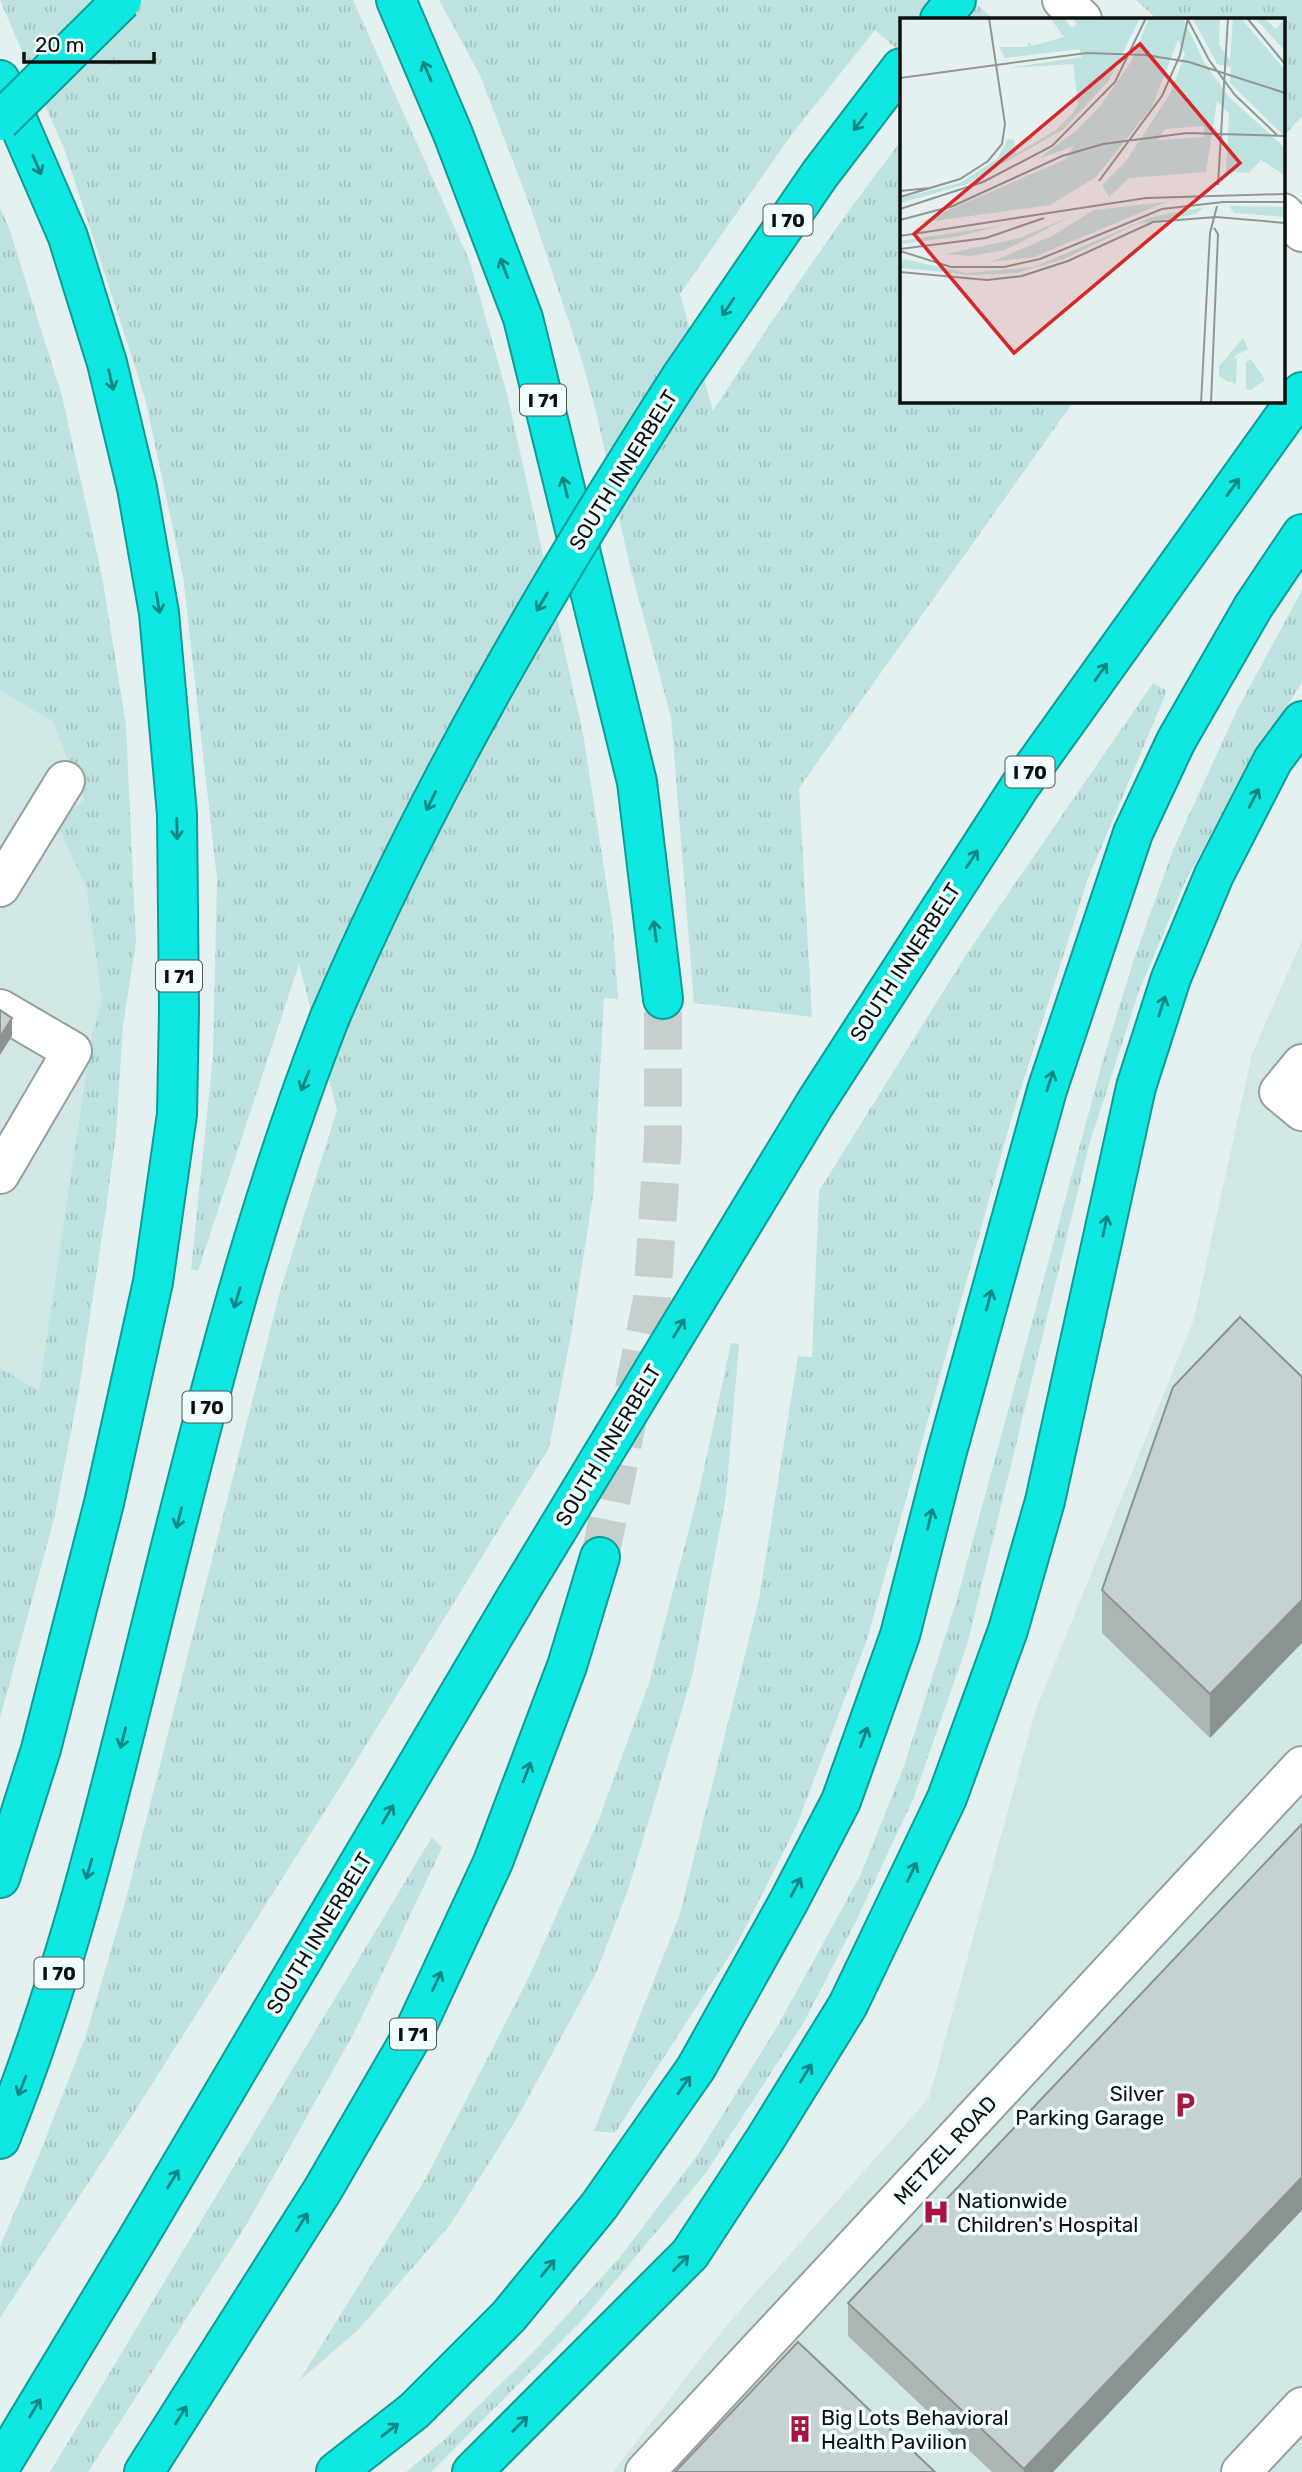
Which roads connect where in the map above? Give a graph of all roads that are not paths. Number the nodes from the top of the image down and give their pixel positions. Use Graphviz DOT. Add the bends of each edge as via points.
graph roads {
  1 [pos="122,0"];
  2 [pos="396,0"];
  3 [pos="956,0"];
  4 [pos="1062,0"];
  5 [pos="941,18"];
  6 [pos="1081,18"];
  7 [pos="900,69"];
  8 [pos="0,80"];
  9 [pos="0,121"];
  10 [pos="1284,214"];
  11 [pos="1302,232"];
  12 [pos="1302,392"];
  13 [pos="1302,534"];
  14 [pos="1302,721"];
  15 [pos="65,781"];
  16 [pos="0,887"];
  17 [pos="663,999"];
  18 [pos="0,1009"];
  19 [pos="1302,1064"];
  20 [pos="1302,1111"];
  21 [pos="0,1174"];
  22 [pos="600,1556"];
  23 [pos="1302,1766"];
  24 [pos="0,1878"];
  25 [pos="0,2139"];
  26 [pos="1302,2407"];
  27 [pos="0,2467"];
  28 [pos="144,2472"];
  29 [pos="336,2472"];
  30 [pos="472,2472"];
  31 [pos="645,2472"];
  32 [pos="1241,2472"];
  1 -- 9 [label="highway, bridge"];
  17 -- 2 [label="highway, I 71 / I 71, one-way" via="637,782 523,318"];
  3 -- 5 [label="highway"];
  4 -- 6 [label="street"];
  7 -- 25 [label="highway, SOUTH INNERBELT / I 70, one-way, bridge" via="820,174 681,377 543,599 444,775 368,929 297,1102 216,1370 70,1935 29,2069"];
  8 -- 24 [label="highway, I 71, one-way" via="68,237 107,363 137,488 159,613 177,814 179,1010 177,1114 153,1282 71,1633"];
  10 -- 11 [label="street"];
  27 -- 12 [label="highway, SOUTH INNERBELT / I 70, one-way, bridge" via="816,1102 1020,786"];
  29 -- 13 [label="highway, one-way" via="414,2411 509,2316 599,2206 696,2068 841,1801 900,1635 1046,1090 1133,833 1176,741 1253,607"];
  30 -- 14 [label="highway, one-way" via="690,2254 849,2005 947,1798 1009,1630 1045,1501 1136,1087 1171,978 1220,863 1273,760"];
  15 -- 16 [label="street"];
  18 -- 21 [label="street" via="72,1051"];
  19 -- 20 [label="street" via="1279,1092"];
  28 -- 22 [label="highway, I 71, one-way" via="321,2192 412,2034 493,1861 567,1666"];
  23 -- 31 [label="street, METZEL ROAD"];
  26 -- 32 [label="street"];
}
